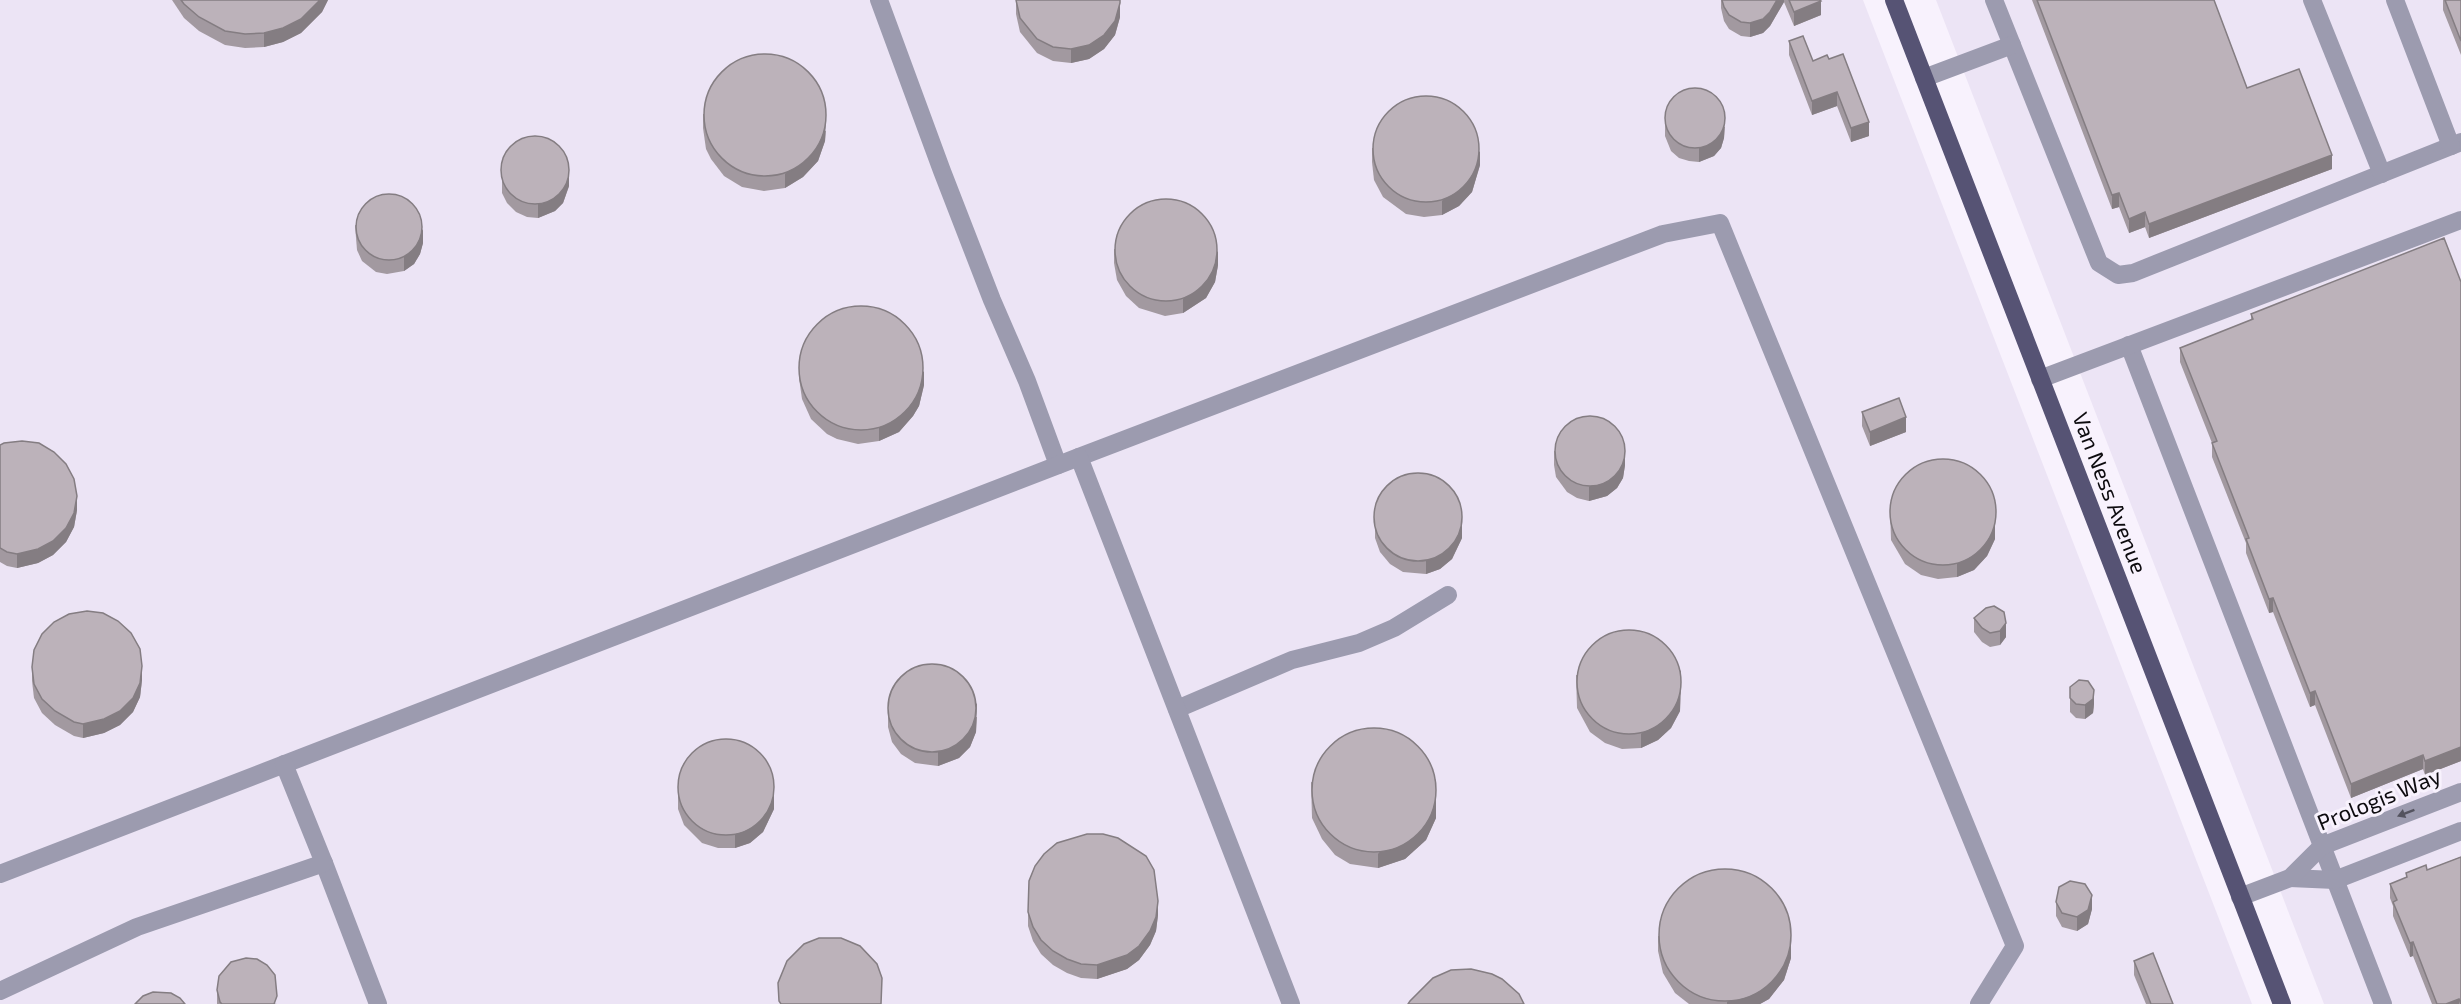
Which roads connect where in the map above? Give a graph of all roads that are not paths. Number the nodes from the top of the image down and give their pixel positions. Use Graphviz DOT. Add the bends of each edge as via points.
graph roads {
  1 [pos="879,0"];
  2 [pos="1894,0"];
  3 [pos="1994,0"];
  4 [pos="2312,0"];
  5 [pos="2396,0"];
  6 [pos="2012,45"];
  7 [pos="1924,78"];
  8 [pos="2456,144"];
  9 [pos="2382,174"];
  10 [pos="2461,220"];
  11 [pos="2129,345"];
  12 [pos="2040,379"];
  13 [pos="1079,457"];
  14 [pos="1058,465"];
  15 [pos="1448,596"];
  16 [pos="1177,709"];
  17 [pos="284,764"];
  18 [pos="2461,792"];
  19 [pos="2461,831"];
  20 [pos="2322,846"];
  21 [pos="324,863"];
  22 [pos="0,874"];
  23 [pos="2290,878"];
  24 [pos="2335,880"];
  25 [pos="2240,897"];
  26 [pos="3,995"];
  27 [pos="378,1004"];
  28 [pos="1291,1004"];
  29 [pos="1979,1004"];
  30 [pos="2282,1004"];
  31 [pos="2383,1004"];
  1 -- 14 [label="street"];
  2 -- 7 [label="main road, Van Ness Avenue"];
  3 -- 6 [label="street"];
  4 -- 9 [label="street"];
  5 -- 8 [label="street"];
  6 -- 7 [label="street"];
  6 -- 9 [label="street" via="2099,263 2118,275 2133,273"];
  7 -- 12 [label="main road, Van Ness Avenue"];
  8 -- 9 [label="street"];
  10 -- 11 [label="street"];
  11 -- 12 [label="street"];
  11 -- 20 [label="street"];
  12 -- 25 [label="main road, Van Ness Avenue"];
  13 -- 14 [label="street"];
  13 -- 16 [label="street"];
  13 -- 29 [label="street" via="1663,234 1720,223 2015,945"];
  14 -- 17 [label="street"];
  15 -- 16 [label="street" via="1394,628 1359,643 1292,660"];
  16 -- 28 [label="street"];
  17 -- 21 [label="street"];
  17 -- 22 [label="street"];
  18 -- 20 [label="street, Prologis Way, one-way"];
  19 -- 24 [label="street, Prologis Way"];
  20 -- 23 [label="street, Prologis Way"];
  20 -- 24 [label="street"];
  21 -- 26 [label="street" via="137,927"];
  21 -- 27 [label="street"];
  23 -- 24 [label="street, Prologis Way"];
  23 -- 25 [label="street, Prologis Way"];
  24 -- 31 [label="street"];
  25 -- 30 [label="main road, Van Ness Avenue"];
}
